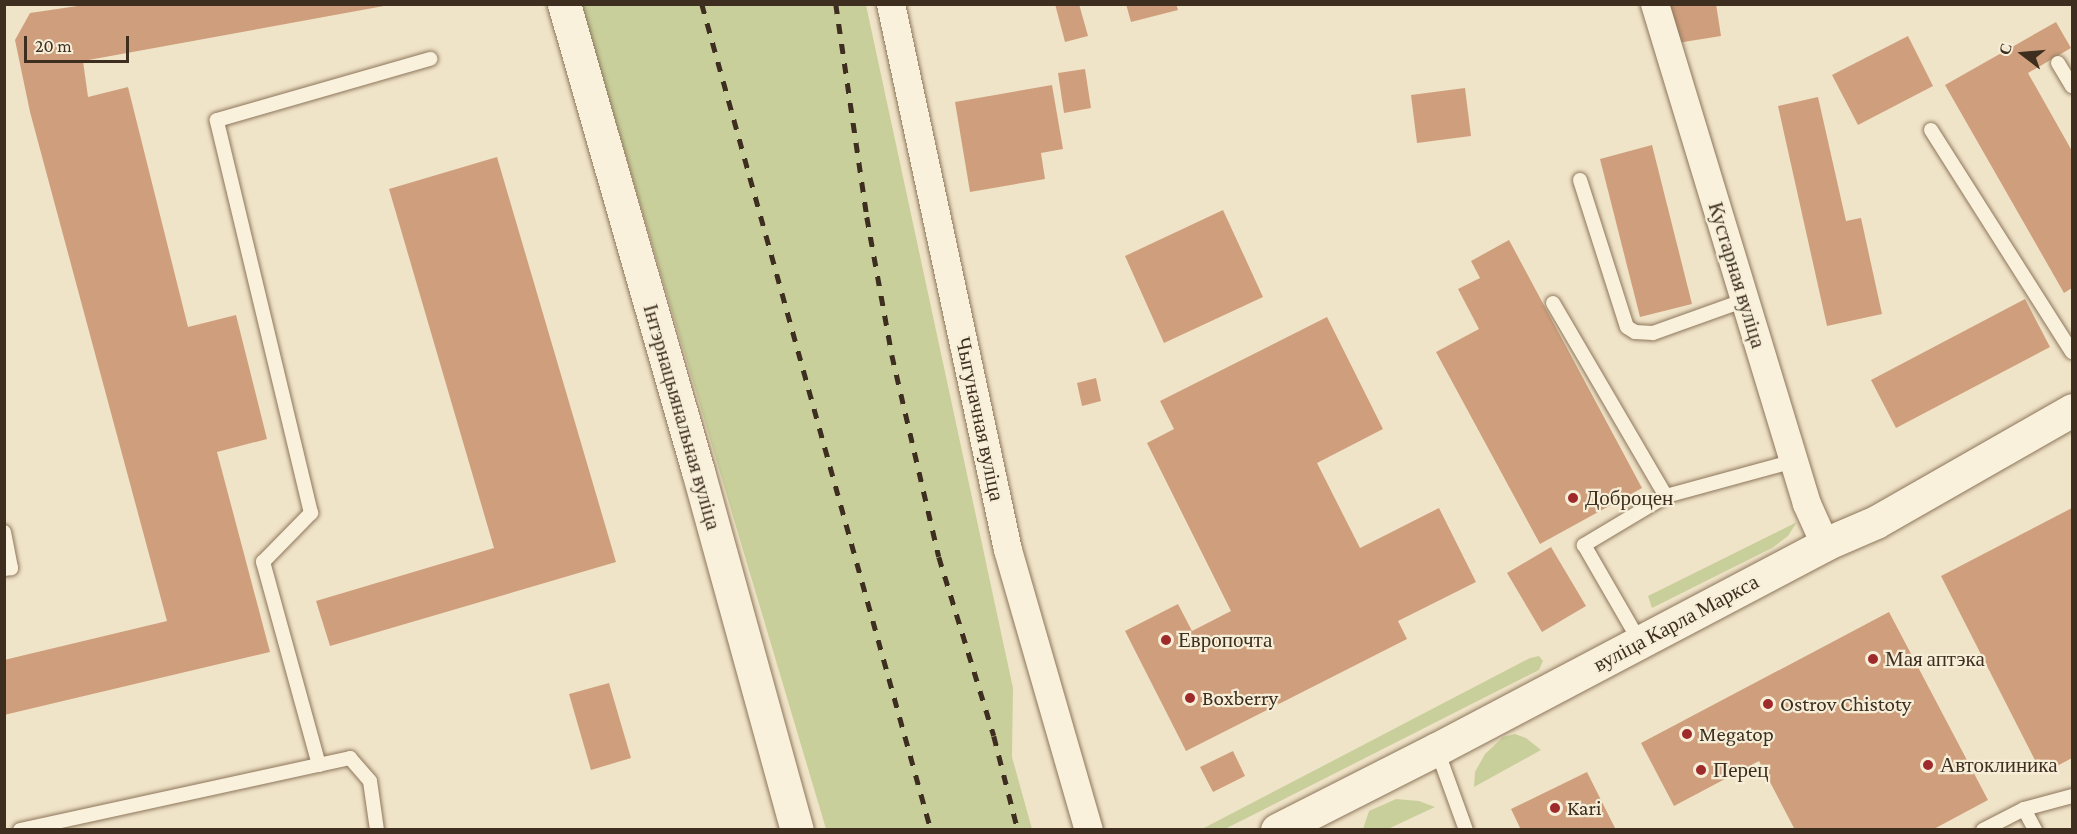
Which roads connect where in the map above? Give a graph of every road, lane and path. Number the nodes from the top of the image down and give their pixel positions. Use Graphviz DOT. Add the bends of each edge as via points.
graph roads {
  1 [pos="564,4"];
  2 [pos="891,4"];
  3 [pos="1655,4"];
  4 [pos="430,59"];
  5 [pos="2058,63"];
  6 [pos="2073,86"];
  7 [pos="1931,130"];
  8 [pos="1580,180"];
  9 [pos="1745,300"];
  10 [pos="1553,303"];
  11 [pos="2073,352"];
  12 [pos="2073,410"];
  13 [pos="1794,460"];
  14 [pos="1666,496"];
  15 [pos="4,532"];
  16 [pos="1825,544"];
  17 [pos="4,569"];
  18 [pos="1640,642"];
  19 [pos="1437,749"];
  20 [pos="319,765"];
  21 [pos="2073,796"];
  22 [pos="2024,809"];
  23 [pos="20,830"];
  24 [pos="377,830"];
  25 [pos="797,830"];
  26 [pos="1089,830"];
  27 [pos="1277,830"];
  28 [pos="1466,830"];
  29 [pos="1983,830"];
  30 [pos="2035,830"];
  1 -- 25 [label="main road, Інтэрнацыянальная вуліца"];
  2 -- 26 [label="street, Чыгуначная вуліца" via="1008,550"];
  3 -- 9 [label="street, Кустарная вуліца"];
  4 -- 20 [label="lane" via="217,120 311,513 263,562"];
  5 -- 6 [label="lane"];
  7 -- 11 [label="lane"];
  8 -- 9 [label="lane" via="1627,327 1635,332 1653,333"];
  9 -- 13 [label="street, Кустарная вуліца"];
  10 -- 14 [label="lane"];
  12 -- 16 [label="main road, вуліца Карла Маркса" via="1876,522"];
  13 -- 14 [label="lane"];
  13 -- 16 [label="street, Кустарная вуліца" via="1807,504"];
  14 -- 18 [label="lane" via="1584,545"];
  15 -- 17 [label="lane" via="10,568"];
  16 -- 18 [label="main road, вуліца Карла Маркса"];
  18 -- 19 [label="main road, вуліца Карла Маркса"];
  19 -- 27 [label="main road, вуліца Карла Маркса"];
  19 -- 28 [label="lane"];
  20 -- 23 [label="lane"];
  20 -- 24 [label="lane" via="350,758 370,781"];
  21 -- 22 [label="lane"];
  22 -- 29 [label="lane"];
  22 -- 30 [label="lane"];
}
